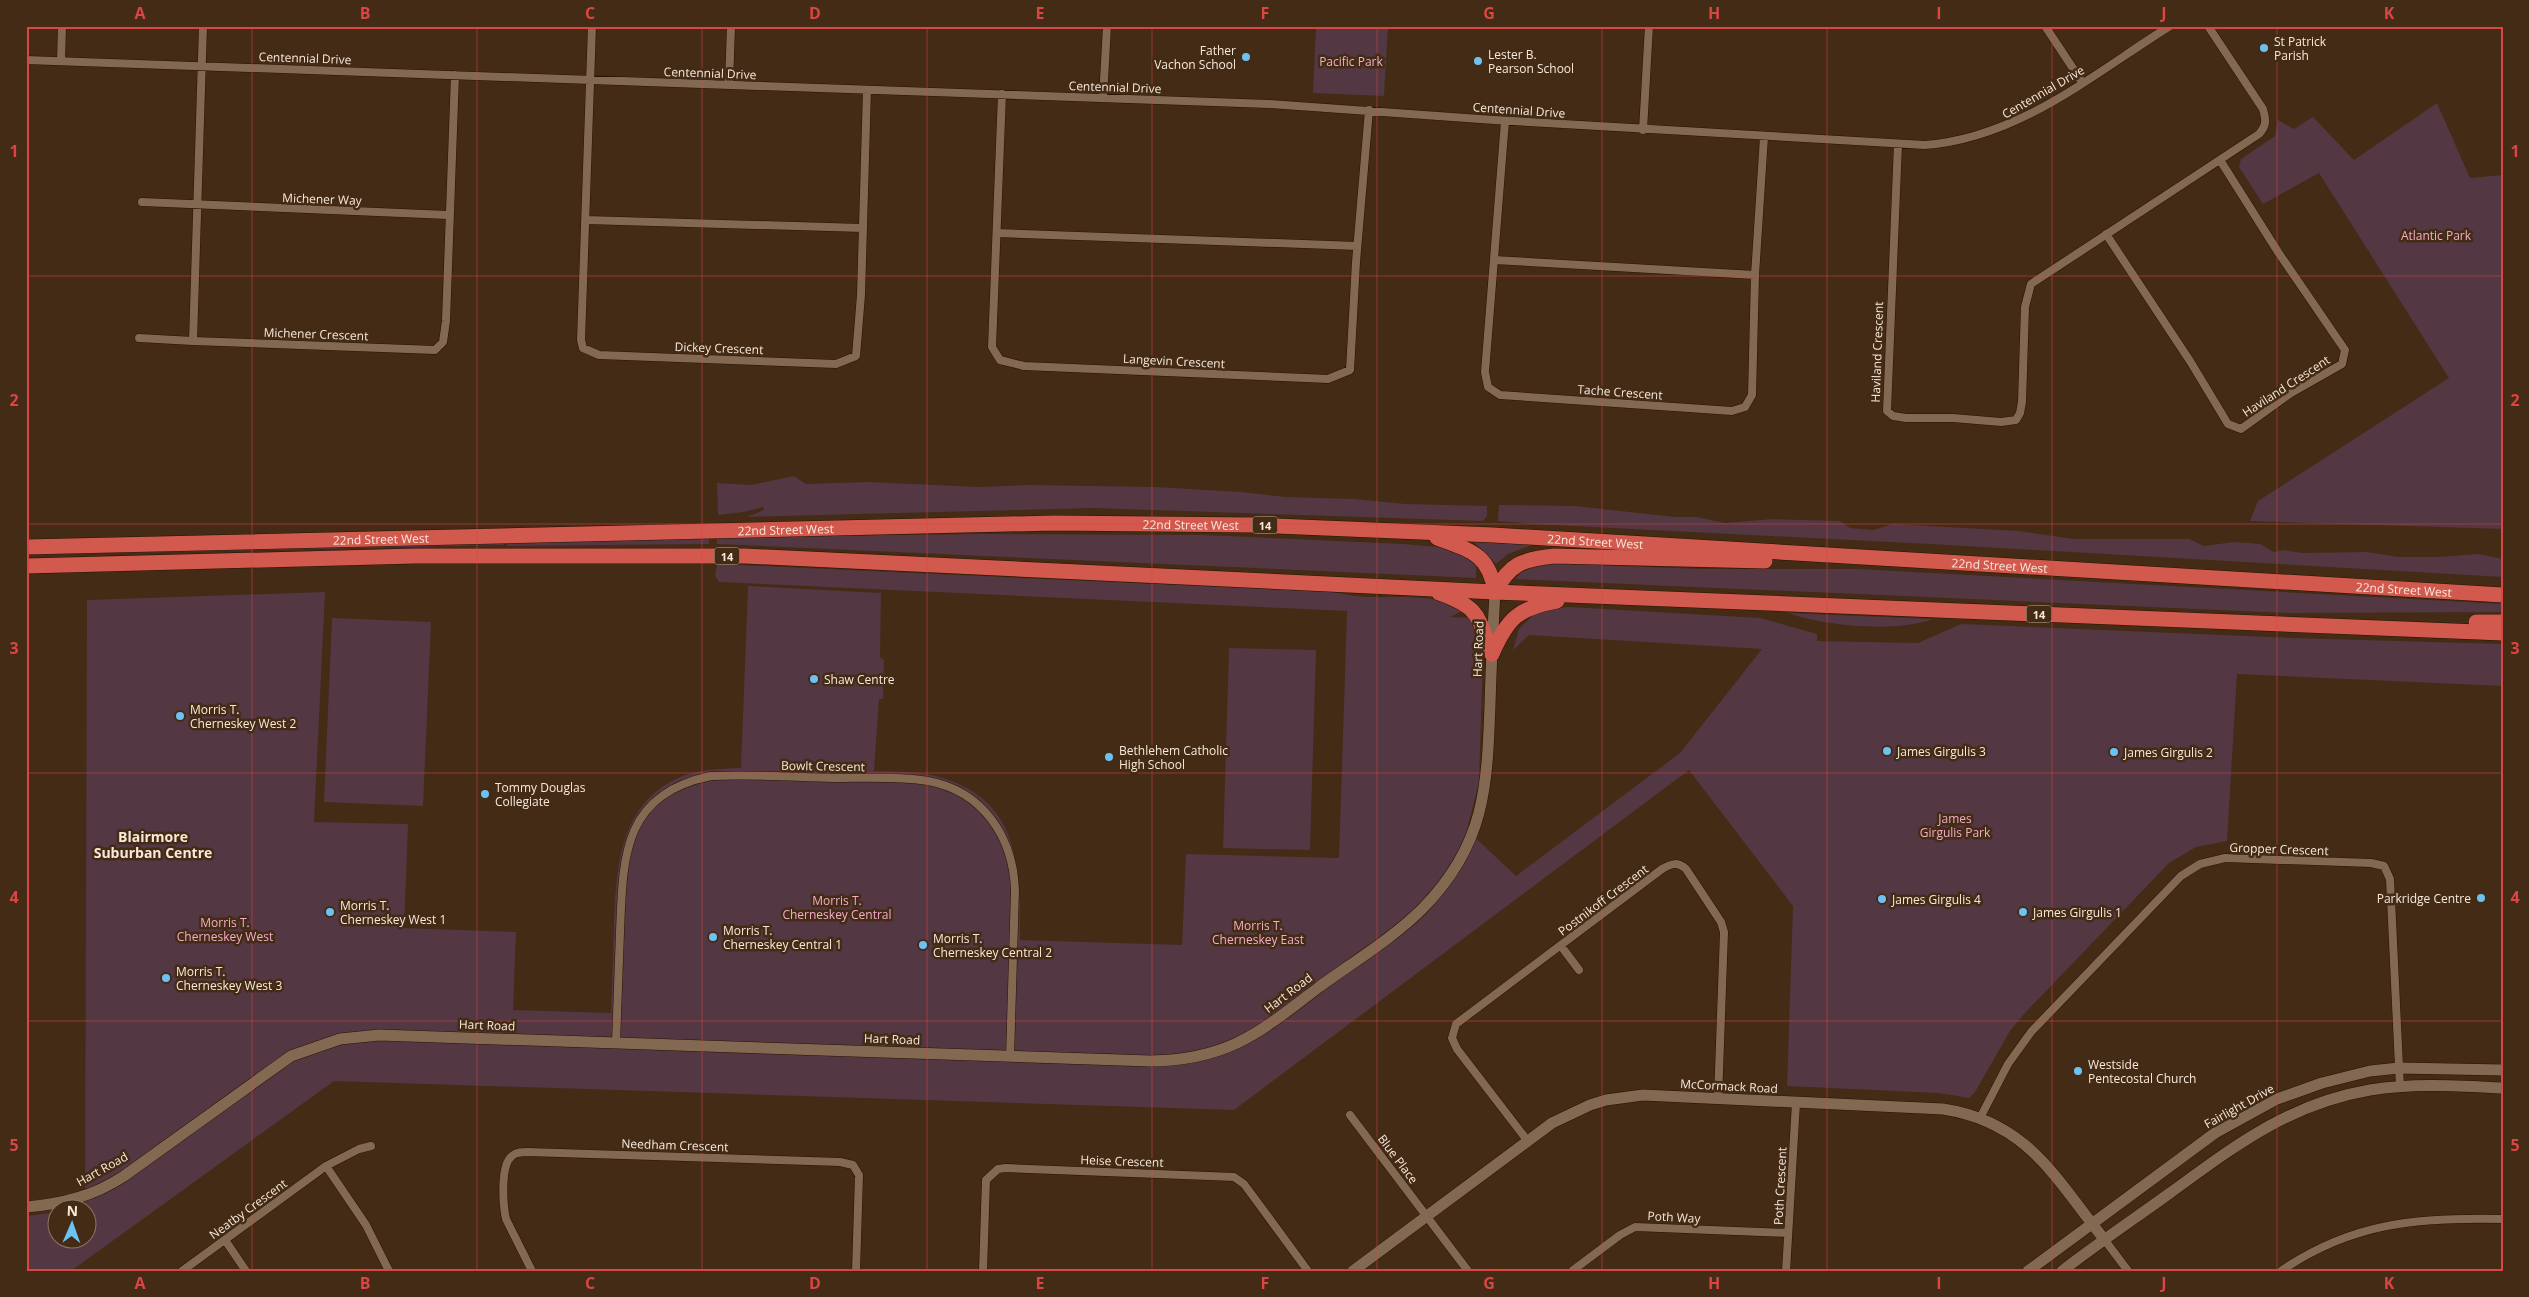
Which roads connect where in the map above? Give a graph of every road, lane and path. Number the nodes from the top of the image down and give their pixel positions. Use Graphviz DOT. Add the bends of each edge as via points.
graph roads {
  1 [pos="62,26"];
  2 [pos="203,26"];
  3 [pos="592,26"];
  4 [pos="731,26"];
  5 [pos="1107,26"];
  6 [pos="1649,26"];
  7 [pos="2045,26"];
  8 [pos="2170,26"];
  9 [pos="2208,26"];
  10 [pos="26,60"];
  11 [pos="61,61"];
  12 [pos="201,66"];
  13 [pos="455,75"];
  14 [pos="589,79"];
  15 [pos="2082,82"];
  16 [pos="729,84"];
  17 [pos="867,90"];
  18 [pos="1002,94"];
  19 [pos="1103,98"];
  20 [pos="1369,110"];
  21 [pos="1505,121"];
  22 [pos="1643,130"];
  23 [pos="1764,137"];
  24 [pos="1898,144"];
  25 [pos="2220,160"];
  26 [pos="142,202"];
  27 [pos="196,205"];
  28 [pos="448,215"];
  29 [pos="586,220"];
  30 [pos="862,228"];
  31 [pos="998,233"];
  32 [pos="2106,234"];
  33 [pos="1358,246"];
  34 [pos="1494,260"];
  35 [pos="1755,275"];
  36 [pos="139,338"];
  37 [pos="193,341"];
  38 [pos="1425,533"];
  39 [pos="26,547"];
  40 [pos="1822,556"];
  41 [pos="26,566"];
  42 [pos="1427,587"];
  43 [pos="1495,592"];
  44 [pos="1576,595"];
  45 [pos="2503,596"];
  46 [pos="2503,622"];
  47 [pos="2330,626"];
  48 [pos="2503,633"];
  49 [pos="1492,654"];
  50 [pos="1561,946"];
  51 [pos="1579,970"];
  52 [pos="616,1043"];
  53 [pos="1010,1056"];
  54 [pos="2399,1068"];
  55 [pos="2503,1070"];
  56 [pos="2400,1087"];
  57 [pos="2503,1088"];
  58 [pos="1718,1099"];
  59 [pos="1796,1103"];
  60 [pos="1350,1115"];
  61 [pos="1980,1118"];
  62 [pos="1528,1140"];
  63 [pos="370,1146"];
  64 [pos="326,1166"];
  65 [pos="26,1207"];
  66 [pos="1427,1217"];
  67 [pos="2503,1219"];
  68 [pos="2091,1222"];
  69 [pos="1788,1233"];
  70 [pos="2104,1239"];
  71 [pos="225,1240"];
  72 [pos="182,1271"];
  73 [pos="246,1271"];
  74 [pos="389,1271"];
  75 [pos="532,1271"];
  76 [pos="856,1271"];
  77 [pos="983,1271"];
  78 [pos="1308,1271"];
  79 [pos="1353,1271"];
  80 [pos="1468,1271"];
  81 [pos="1572,1271"];
  82 [pos="1786,1271"];
  83 [pos="2028,1271"];
  84 [pos="2062,1271"];
  85 [pos="2128,1271"];
  86 [pos="2281,1271"];
  1 -- 11 [label="street"];
  2 -- 12 [label="street"];
  3 -- 14 [label="street, Dickey Crescent"];
  4 -- 16 [label="street"];
  5 -- 19 [label="street"];
  6 -- 22 [label="street"];
  7 -- 15 [label="street"];
  8 -- 15 [label="street, Centennial Drive"];
  9 -- 25 [label="street, Haviland Crescent" via="2263,109 2266,119 2259,134"];
  10 -- 11 [label="street, Centennial Drive"];
  11 -- 12 [label="street, Centennial Drive"];
  12 -- 13 [label="street, Centennial Drive"];
  12 -- 27 [label="street"];
  13 -- 14 [label="street, Centennial Drive"];
  13 -- 28 [label="street, Michener Crescent"];
  14 -- 16 [label="street, Centennial Drive"];
  14 -- 29 [label="street, Dickey Crescent"];
  15 -- 24 [label="street, Centennial Drive" via="2022,119 1987,134 1940,144"];
  16 -- 17 [label="street, Centennial Drive"];
  17 -- 18 [label="street, Centennial Drive"];
  17 -- 30 [label="street, Dickey Crescent"];
  18 -- 19 [label="street, Centennial Drive"];
  18 -- 31 [label="street, Langevin Crescent"];
  19 -- 20 [label="street, Centennial Drive"];
  20 -- 21 [label="street, Centennial Drive"];
  20 -- 33 [label="street, Langevin Crescent"];
  21 -- 22 [label="street, Centennial Drive"];
  21 -- 34 [label="street, Tache Crescent"];
  22 -- 23 [label="street, Centennial Drive"];
  23 -- 24 [label="street, Centennial Drive"];
  23 -- 35 [label="street, Tache Crescent"];
  24 -- 32 [label="street, Haviland Crescent" via="1885,403 1893,416 2000,422 2016,420 2022,402 2027,293 2031,284"];
  25 -- 32 [label="street, Haviland Crescent"];
  25 -- 32 [label="street, Haviland Crescent" via="2345,350 2342,364 2291,393 2241,429 2228,424"];
  26 -- 27 [label="street, Michener Way"];
  27 -- 28 [label="street, Michener Way"];
  27 -- 37 [label="street"];
  28 -- 37 [label="street, Michener Crescent" via="446,321 443,342 435,350"];
  29 -- 30 [label="street"];
  29 -- 30 [label="street, Dickey Crescent" via="580,340 589,352 614,356 836,364 856,356"];
  31 -- 33 [label="street"];
  31 -- 33 [label="street, Langevin Crescent" via="992,346 1000,360 1024,366 1328,380 1350,370"];
  34 -- 35 [label="street"];
  34 -- 35 [label="street, Tache Crescent" via="1485,372 1488,387 1494,392 1500,395 1732,411 1745,407 1752,395"];
  36 -- 37 [label="street, Michener Crescent"];
  38 -- 39 [label="highway, 22nd Street West / 14" via="1254,525 1054,522"];
  38 -- 40 [label="highway, 22nd Street West / 14"];
  38 -- 43 [label="highway" via="1460,546 1481,559 1492,575"];
  40 -- 43 [label="highway" via="1737,562 1535,558 1512,568 1503,576"];
  40 -- 45 [label="highway, 22nd Street West / 14"];
  41 -- 42 [label="highway, 22nd Street West / 14" via="415,556 745,556"];
  42 -- 43 [label="highway, 22nd Street West / 14"];
  42 -- 49 [label="highway" via="1472,608 1482,624"];
  43 -- 44 [label="highway, 22nd Street West / 14"];
  43 -- 49 [label="street, Hart Road"];
  44 -- 47 [label="highway, 22nd Street West / 14"];
  44 -- 49 [label="highway" via="1517,613 1505,626"];
  46 -- 47 [label="highway"];
  47 -- 48 [label="highway, 22nd Street West / 14"];
  49 -- 53 [label="street, Hart Road" via="1488,769 1478,820 1466,851 1452,874 1410,920 1268,1026 1224,1049 1166,1060"];
  50 -- 51 [label="street"];
  50 -- 58 [label="street, Postnikoff Crescent" via="1662,868 1680,864 1686,869 1721,922 1724,932"];
  50 -- 62 [label="street, Postnikoff Crescent" via="1461,1020 1453,1031 1457,1049"];
  52 -- 53 [label="street, Hart Road"];
  52 -- 53 [label="street, Bowlt Crescent" via="624,862 636,827 661,796 685,783 711,776 907,779 940,784 971,799 990,815 1006,844 1015,890"];
  52 -- 65 [label="street, Hart Road" via="380,1035 323,1043 278,1063 124,1176 99,1190 73,1200"];
  54 -- 55 [label="street, Fairlight Drive"];
  54 -- 56 [label="street, Gropper Crescent"];
  54 -- 61 [label="street, Gropper Crescent" via="2390,879 2384,866 2225,858 2200,864 2180,876 2030,1032 2008,1064"];
  54 -- 68 [label="street, Fairlight Drive" via="2355,1074 2322,1083 2260,1108 2215,1133"];
  56 -- 57 [label="street"];
  56 -- 70 [label="street" via="2338,1098 2267,1126 2234,1145"];
  58 -- 59 [label="street, McCormack Road"];
  58 -- 62 [label="street, McCormack Road" via="1643,1095 1606,1100 1564,1116"];
  59 -- 61 [label="street, McCormack Road" via="1944,1109"];
  59 -- 69 [label="street, Poth Crescent"];
  60 -- 66 [label="street, Blue Place"];
  61 -- 68 [label="street, McCormack Road" via="2010,1132 2037,1153"];
  62 -- 66 [label="street, McCormack Road"];
  63 -- 64 [label="street, Neatby Crescent"];
  64 -- 71 [label="street, Neatby Crescent"];
  64 -- 74 [label="street" via="366,1225"];
  66 -- 79 [label="street, McCormack Road"];
  66 -- 80 [label="street"];
  67 -- 86 [label="street" via="2426,1219 2375,1228 2329,1244"];
  68 -- 70 [label="street, McCormack Road"];
  68 -- 83 [label="street, Fairlight Drive"];
  69 -- 81 [label="street, Poth Way" via="1635,1227 1620,1234"];
  69 -- 82 [label="street, Poth Crescent"];
  70 -- 84 [label="street"];
  70 -- 85 [label="street"];
  71 -- 72 [label="street, Neatby Crescent"];
  71 -- 73 [label="street"];
  75 -- 76 [label="street, Needham Crescent" via="504,1211 504,1171 511,1156 518,1152 853,1165 859,1175"];
  77 -- 78 [label="street, Heise Crescent" via="986,1180 998,1169 1006,1168 1234,1177 1244,1184"];
}
